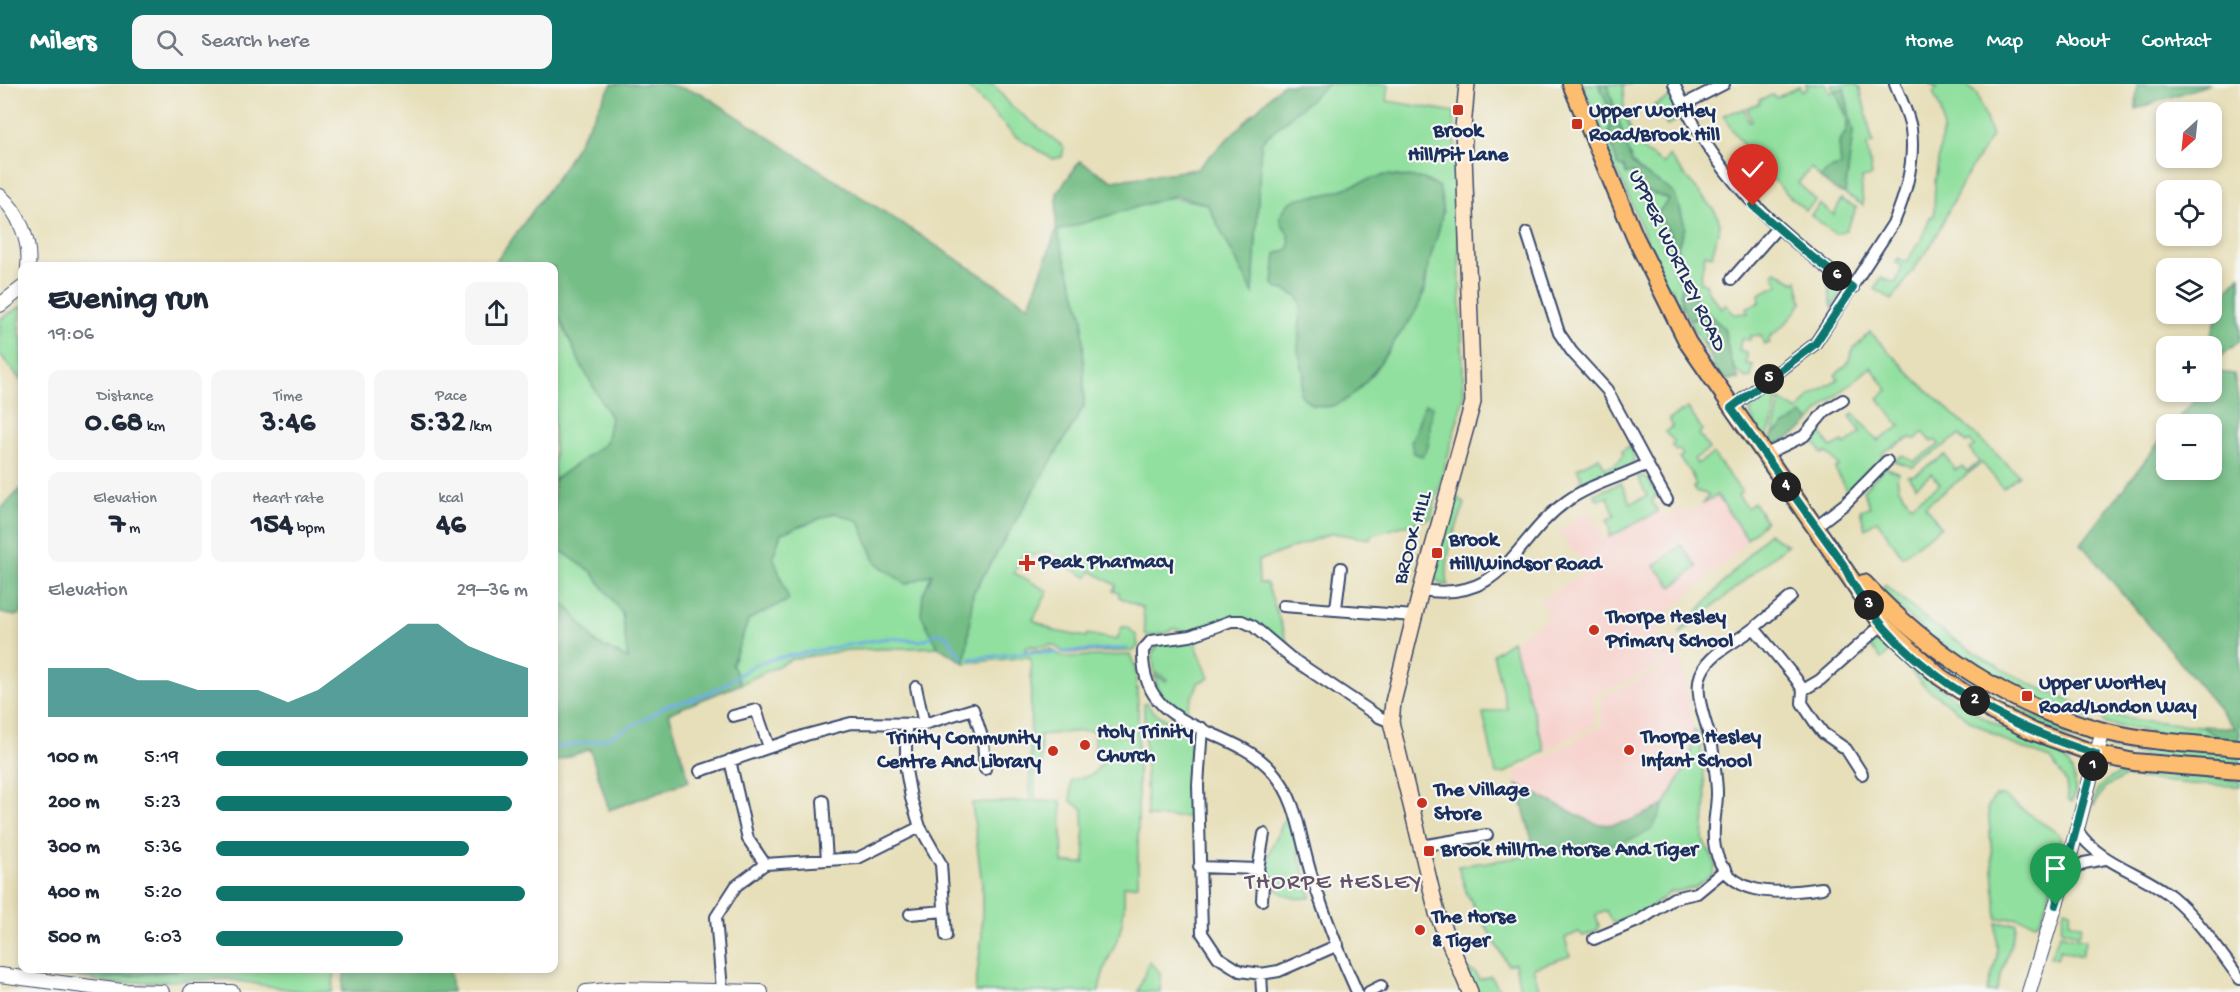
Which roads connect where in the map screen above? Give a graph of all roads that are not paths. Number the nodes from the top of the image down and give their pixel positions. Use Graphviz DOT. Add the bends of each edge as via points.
graph roads {
  1 [pos="1467,84"];
  2 [pos="1571,84"];
  3 [pos="1674,84"];
  4 [pos="1724,84"];
  5 [pos="1895,84"];
  6 [pos="1683,105"];
  7 [pos="0,196"];
  8 [pos="1776,228"];
  9 [pos="1527,233"];
  10 [pos="29,262"];
  11 [pos="1732,279"];
  12 [pos="1853,288"];
  13 [pos="18,291"];
  14 [pos="0,305"];
  15 [pos="1843,400"];
  16 [pos="1731,408"];
  17 [pos="1764,455"];
  18 [pos="1887,461"];
  19 [pos="1647,464"];
  20 [pos="1667,500"];
  21 [pos="1815,527"];
  22 [pos="1341,568"];
  23 [pos="1421,590"];
  24 [pos="1791,597"];
  25 [pos="1283,606"];
  26 [pos="1336,608"];
  27 [pos="1414,616"];
  28 [pos="1889,619"];
  29 [pos="1754,628"];
  30 [pos="916,687"];
  31 [pos="1803,690"];
  32 [pos="732,716"];
  33 [pos="1391,722"];
  34 [pos="924,724"];
  35 [pos="906,726"];
  36 [pos="1202,728"];
  37 [pos="2103,730"];
  38 [pos="769,747"];
  39 [pos="2240,748"];
  40 [pos="2096,754"];
  41 [pos="730,760"];
  42 [pos="985,768"];
  43 [pos="700,771"];
  44 [pos="2240,771"];
  45 [pos="1862,774"];
  46 [pos="823,801"];
  47 [pos="920,827"];
  48 [pos="2077,830"];
  49 [pos="1264,834"];
  50 [pos="1487,835"];
  51 [pos="1421,846"];
  52 [pos="2105,859"];
  53 [pos="827,860"];
  54 [pos="765,864"];
  55 [pos="1199,867"];
  56 [pos="1258,869"];
  57 [pos="1726,869"];
  58 [pos="2065,875"];
  59 [pos="1822,888"];
  60 [pos="1262,900"];
  61 [pos="944,911"];
  62 [pos="910,914"];
  63 [pos="946,936"];
  64 [pos="1594,939"];
  65 [pos="1338,945"];
  66 [pos="1261,974"];
  67 [pos="0,975"];
  68 [pos="2239,977"];
  69 [pos="1381,986"];
  70 [pos="618,990"];
  71 [pos="722,991"];
  72 [pos="162,992"];
  73 [pos="191,992"];
  74 [pos="232,992"];
  75 [pos="586,992"];
  76 [pos="761,992"];
  77 [pos="1262,992"];
  78 [pos="1357,992"];
  79 [pos="1369,992"];
  80 [pos="1470,992"];
  81 [pos="2029,992"];
  1 -- 23 [label="main road, BROOK HILL" via="1463,128 1473,402"];
  2 -- 16 [label="main road, UPPER WORTLEY ROAD" via="1635,237 1676,321"];
  3 -- 6 [label="street"];
  4 -- 6 [label="street"];
  5 -- 12 [label="street" via="1911,128 1903,201 1887,236"];
  6 -- 8 [label="street" via="1730,179"];
  7 -- 10 [label="street" via="13,207 30,252"];
  8 -- 11 [label="street"];
  8 -- 12 [label="street"];
  9 -- 19 [label="street" via="1559,333 1607,390"];
  12 -- 16 [label="street" via="1815,344"];
  13 -- 14 [label="street"];
  15 -- 17 [label="street" via="1824,411 1804,436"];
  16 -- 17 [label="main road, UPPER WORTLEY ROAD"];
  17 -- 21 [label="main road, UPPER WORTLEY ROAD"];
  18 -- 21 [label="street" via="1846,503"];
  19 -- 20 [label="street"];
  19 -- 23 [label="street" via="1567,501 1515,558 1481,584 1463,591"];
  21 -- 28 [label="main road, UPPER WORTLEY ROAD" via="1843,564 1851,582"];
  22 -- 26 [label="street"];
  23 -- 27 [label="main road, BROOK HILL"];
  24 -- 29 [label="street"];
  25 -- 26 [label="street"];
  26 -- 27 [label="street"];
  27 -- 33 [label="main road, BROOK HILL"];
  28 -- 31 [label="street" via="1820,680"];
  28 -- 37 [label="main road, UPPER WORTLEY ROAD" via="2008,693 2045,711"];
  28 -- 40 [label="main road, UPPER WORTLEY ROAD" via="1913,654 1967,696 2034,732"];
  29 -- 31 [label="street"];
  29 -- 57 [label="street" via="1713,657 1700,678 1717,792 1715,848"];
  30 -- 34 [label="street"];
  31 -- 45 [label="street" via="1802,703 1814,721 1823,733 1846,749"];
  32 -- 38 [label="street" via="756,710"];
  33 -- 36 [label="street" via="1291,658 1253,626 1231,621 1190,636 1151,641 1143,651 1154,698 1182,720"];
  33 -- 51 [label="main road, BROOK HILL"];
  34 -- 35 [label="street"];
  34 -- 42 [label="street" via="973,709 983,740"];
  35 -- 38 [label="street" via="851,723"];
  35 -- 47 [label="street" via="906,770"];
  36 -- 55 [label="street"];
  36 -- 65 [label="street" via="1250,752 1272,770 1290,794 1312,877"];
  37 -- 39 [label="main road, UPPER WORTLEY ROAD" via="2169,742"];
  37 -- 40 [label="street"];
  38 -- 41 [label="street"];
  40 -- 44 [label="main road, UPPER WORTLEY ROAD" via="2155,765"];
  40 -- 48 [label="street"];
  41 -- 43 [label="street"];
  41 -- 54 [label="street" via="748,839"];
  46 -- 53 [label="street"];
  47 -- 53 [label="street" via="858,858"];
  47 -- 61 [label="street" via="941,864"];
  48 -- 52 [label="street"];
  48 -- 58 [label="street"];
  49 -- 56 [label="street"];
  50 -- 51 [label="street"];
  51 -- 80 [label="main road, BROOK HILL" via="1437,913"];
  52 -- 58 [label="street" via="2084,863"];
  52 -- 68 [label="street" via="2172,897"];
  53 -- 54 [label="street"];
  54 -- 71 [label="street" via="736,886 716,917"];
  55 -- 56 [label="street"];
  55 -- 66 [label="street" via="1202,933 1218,957 1240,971"];
  56 -- 60 [label="street"];
  57 -- 59 [label="street" via="1745,886 1760,892"];
  57 -- 64 [label="street" via="1697,893 1674,898 1640,920"];
  58 -- 81 [label="street"];
  61 -- 62 [label="street"];
  61 -- 63 [label="street"];
  65 -- 66 [label="street"];
  65 -- 78 [label="street"];
  66 -- 77 [label="street"];
  67 -- 72 [label="street" via="122,991"];
  69 -- 79 [label="street"];
  70 -- 71 [label="street"];
  70 -- 75 [label="street"];
  71 -- 76 [label="street"];
  73 -- 74 [label="street"];
}
